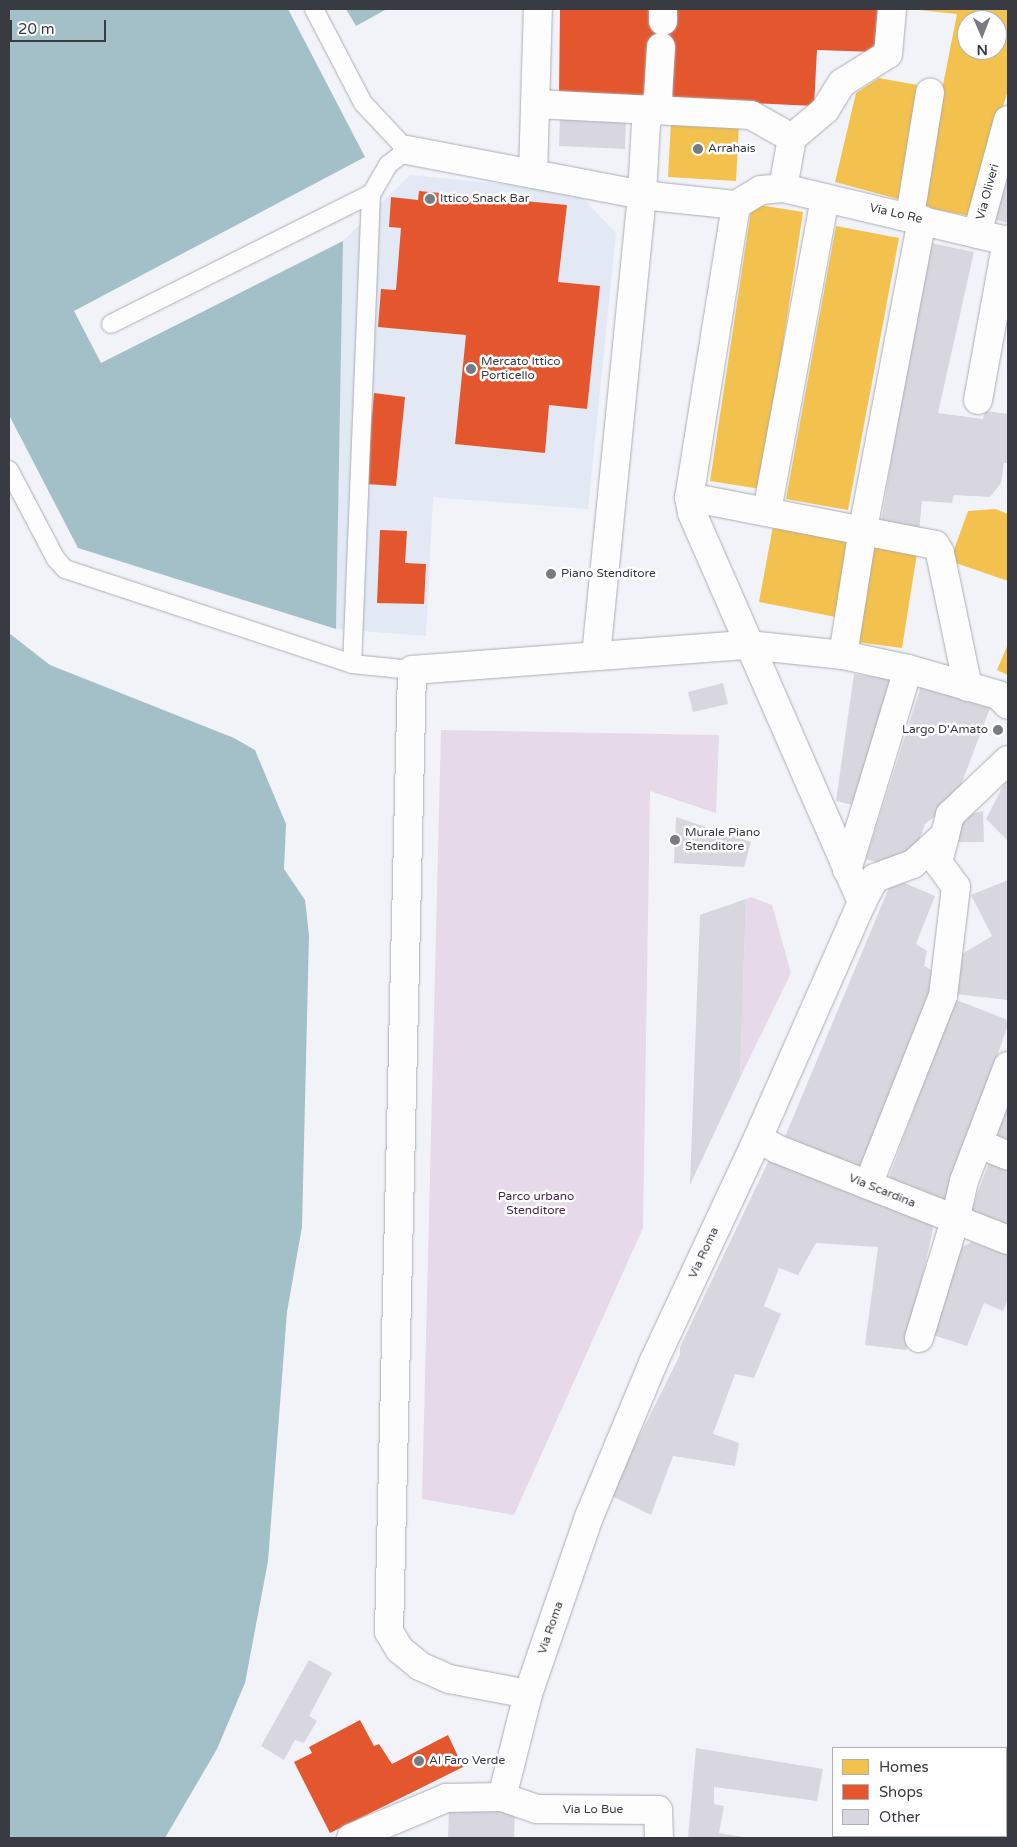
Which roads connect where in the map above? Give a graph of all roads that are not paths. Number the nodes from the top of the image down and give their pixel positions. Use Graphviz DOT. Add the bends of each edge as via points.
graph roads {
  1 [pos="314,9"];
  2 [pos="538,9"];
  3 [pos="892,9"];
  4 [pos="662,26"];
  5 [pos="930,94"];
  6 [pos="535,104"];
  7 [pos="652,110"];
  8 [pos="1008,120"];
  9 [pos="792,138"];
  10 [pos="407,150"];
  11 [pos="533,174"];
  12 [pos="783,188"];
  13 [pos="371,194"];
  14 [pos="642,195"];
  15 [pos="825,198"];
  16 [pos="736,205"];
  17 [pos="916,218"];
  18 [pos="977,234"];
  19 [pos="1008,240"];
  20 [pos="111,324"];
  21 [pos="978,400"];
  22 [pos="9,470"];
  23 [pos="689,497"];
  24 [pos="766,511"];
  25 [pos="863,529"];
  26 [pos="748,644"];
  27 [pos="843,655"];
  28 [pos="596,656"];
  29 [pos="352,664"];
  30 [pos="908,669"];
  31 [pos="412,670"];
  32 [pos="968,687"];
  33 [pos="1008,705"];
  34 [pos="1002,764"];
  35 [pos="945,835"];
  36 [pos="847,870"];
  37 [pos="862,902"];
  38 [pos="1008,1066"];
  39 [pos="758,1138"];
  40 [pos="980,1144"];
  41 [pos="1008,1156"];
  42 [pos="868,1185"];
  43 [pos="955,1220"];
  44 [pos="1008,1240"];
  45 [pos="919,1338"];
  46 [pos="528,1694"];
  47 [pos="502,1797"];
  48 [pos="351,1838"];
  49 [pos="659,1838"];
  1 -- 10 [label="lane" via="363,103"];
  2 -- 6 [label="street"];
  3 -- 9 [label="street" via="888,54 842,83 826,110"];
  4 -- 7 [label="street" via="658,97"];
  5 -- 17 [label="street"];
  6 -- 7 [label="street"];
  6 -- 11 [label="street"];
  7 -- 9 [label="street" via="751,115"];
  7 -- 14 [label="street" via="646,123"];
  8 -- 18 [label="street, Via Oliveri"];
  9 -- 12 [label="street"];
  10 -- 11 [label="street"];
  10 -- 13 [label="lane" via="388,165"];
  11 -- 14 [label="street"];
  12 -- 15 [label="street, Via Lo Re"];
  12 -- 16 [label="street" via="761,190"];
  13 -- 20 [label="lane"];
  13 -- 29 [label="lane"];
  14 -- 16 [label="street"];
  14 -- 28 [label="street"];
  15 -- 17 [label="street, Via Lo Re"];
  15 -- 24 [label="street"];
  16 -- 23 [label="street"];
  17 -- 18 [label="street, Via Lo Re"];
  17 -- 25 [label="street"];
  18 -- 19 [label="street, Via Lo Re"];
  19 -- 21 [label="street"];
  22 -- 29 [label="lane" via="56,559 65,569"];
  23 -- 24 [label="street"];
  23 -- 26 [label="street" via="692,513"];
  24 -- 25 [label="street"];
  25 -- 27 [label="street"];
  25 -- 32 [label="street" via="935,545 940,554"];
  26 -- 27 [label="street"];
  26 -- 28 [label="street"];
  26 -- 36 [label="street"];
  27 -- 30 [label="street"];
  28 -- 31 [label="street"];
  29 -- 31 [label="lane"];
  30 -- 32 [label="street"];
  30 -- 36 [label="street"];
  31 -- 46 [label="street" via="389,1632 400,1650 420,1666 449,1678"];
  32 -- 33 [label="street" via="998,695"];
  34 -- 35 [label="street, Via Roma" via="950,815"];
  35 -- 37 [label="street, Via Roma" via="912,864 875,878"];
  35 -- 42 [label="street" via="938,862 956,888 943,996"];
  36 -- 37 [label="street"];
  37 -- 39 [label="street, Via Roma"];
  38 -- 40 [label="street"];
  39 -- 42 [label="street, Via Scardina"];
  39 -- 46 [label="street, Via Roma" via="654,1361 593,1508"];
  40 -- 41 [label="street"];
  40 -- 43 [label="street" via="964,1181"];
  42 -- 43 [label="street, Via Scardina"];
  43 -- 44 [label="street, Via Scardina"];
  43 -- 45 [label="street"];
  46 -- 47 [label="street, Via Roma"];
  47 -- 48 [label="street" via="446,1798"];
  47 -- 49 [label="street, Via Lo Bue" via="536,1809 658,1810"];
}
